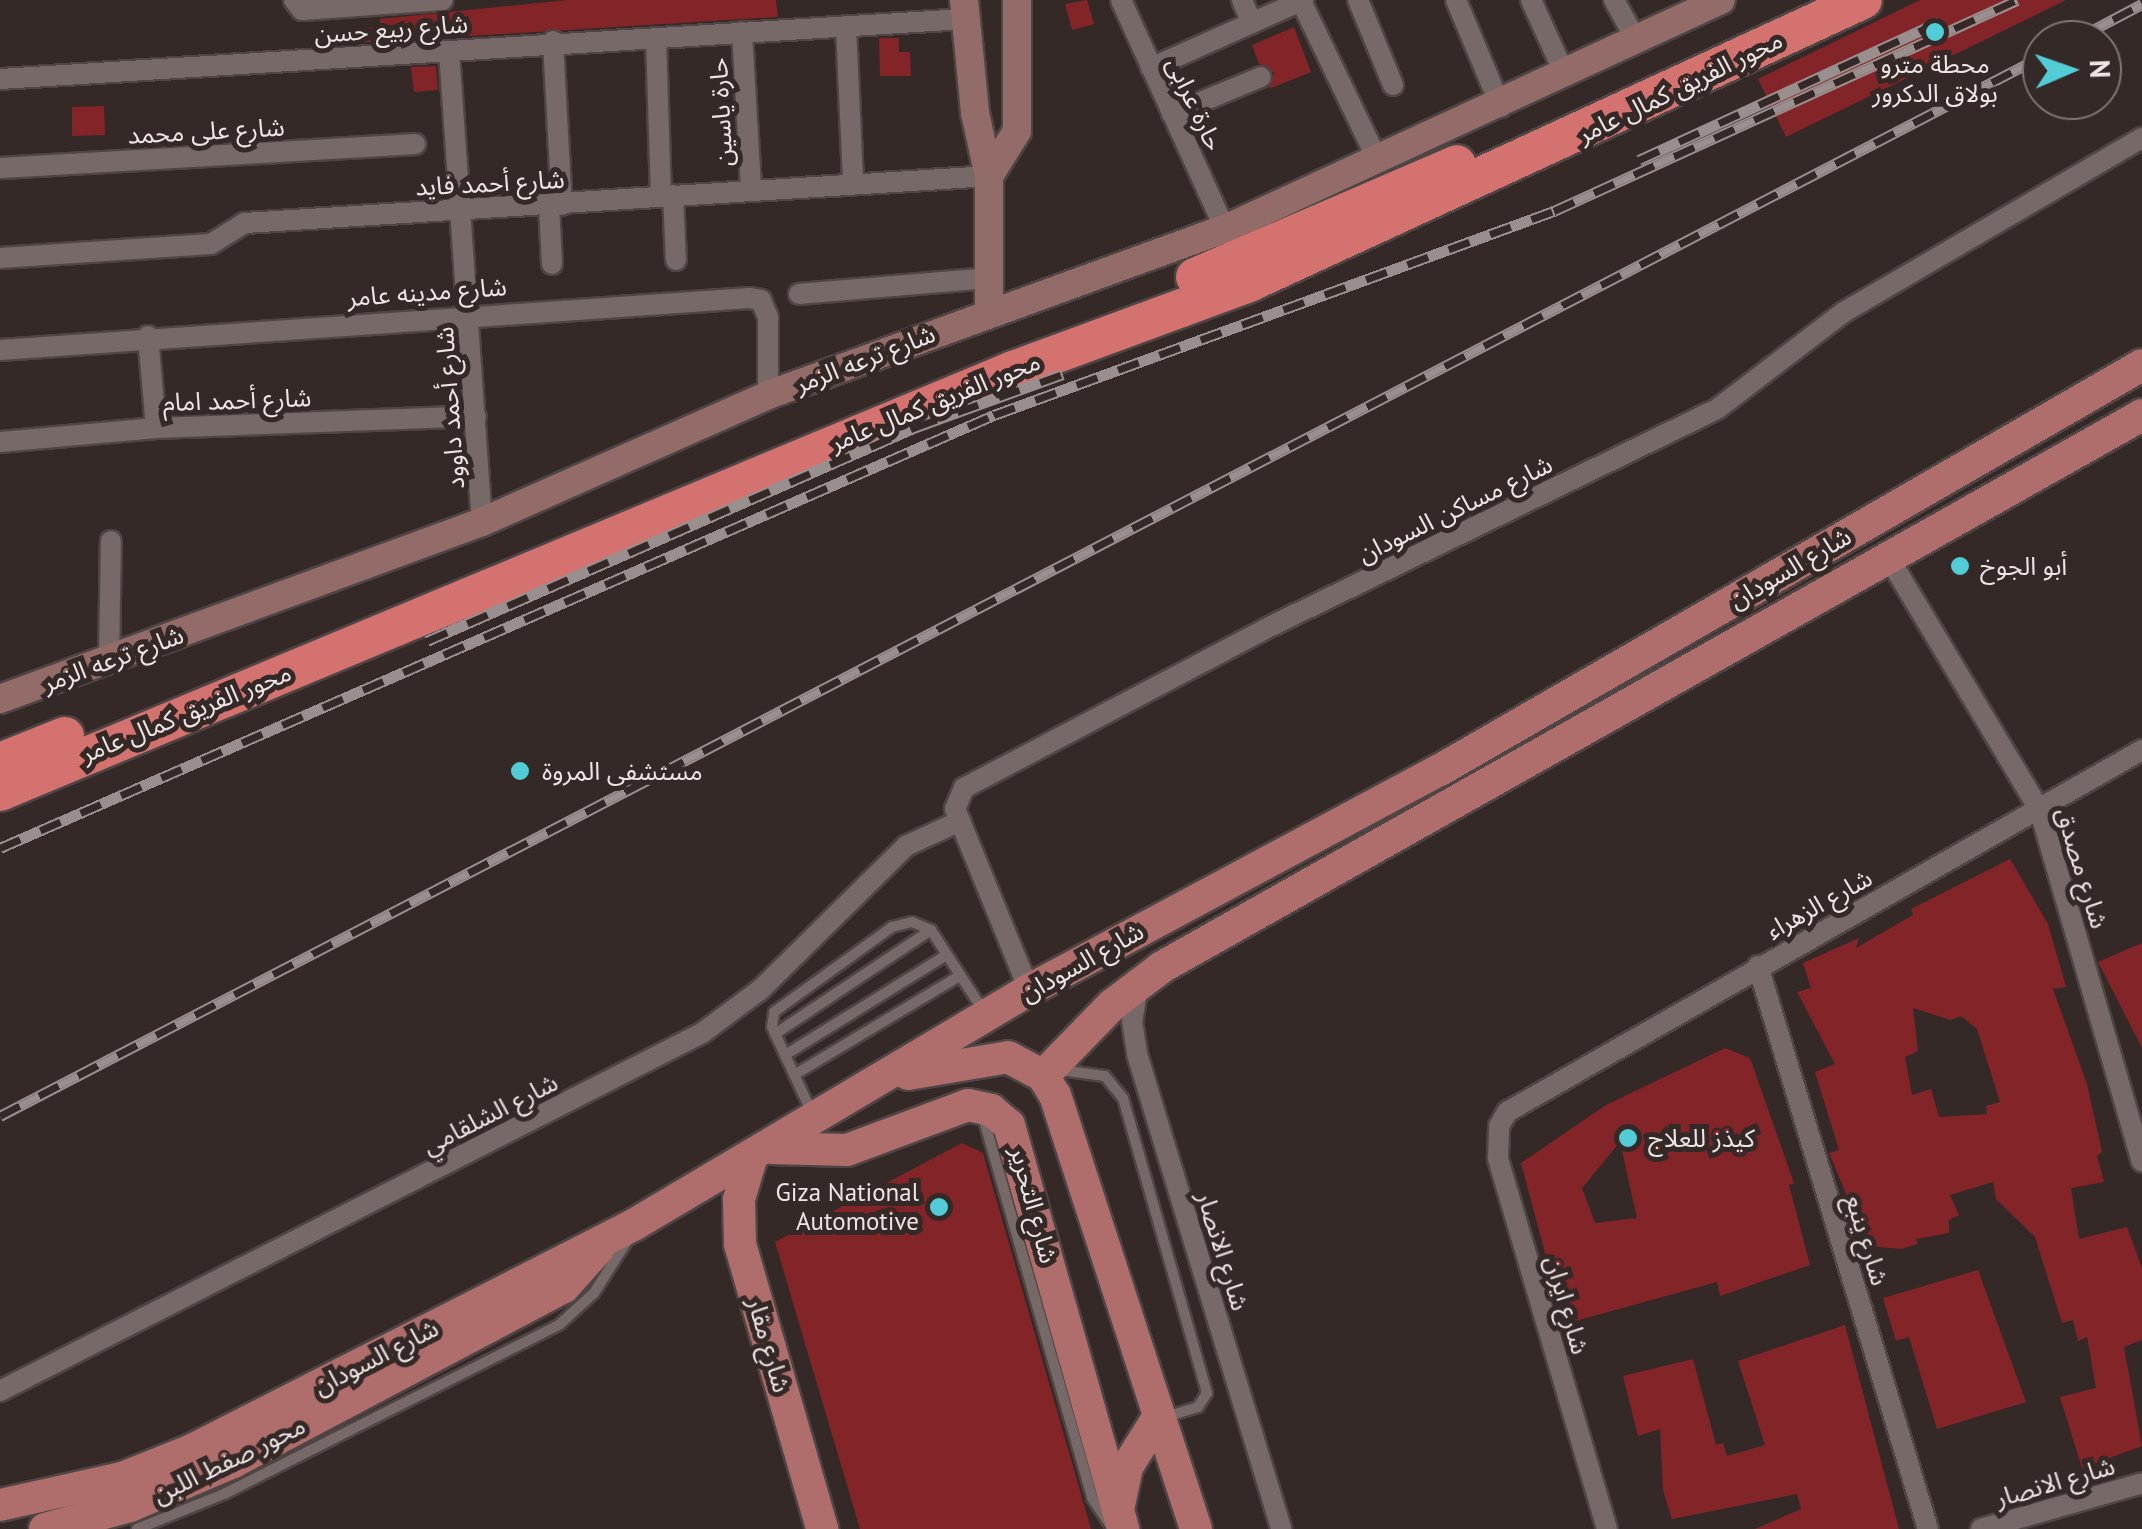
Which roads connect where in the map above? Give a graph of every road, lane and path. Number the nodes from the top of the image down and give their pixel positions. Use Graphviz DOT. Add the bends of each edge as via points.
graph roads {
  1 [pos="294,0"];
  2 [pos="443,0"];
  3 [pos="1016,0"];
  4 [pos="1120,0"];
  5 [pos="1242,0"];
  6 [pos="1358,0"];
  7 [pos="1456,0"];
  8 [pos="1531,0"];
  9 [pos="1614,0"];
  10 [pos="1721,0"];
  11 [pos="1814,0"];
  12 [pos="1863,0"];
  13 [pos="1296,2"];
  14 [pos="965,10"];
  15 [pos="1252,23"];
  16 [pos="846,26"];
  17 [pos="742,32"];
  18 [pos="656,38"];
  19 [pos="1634,38"];
  20 [pos="553,41"];
  21 [pos="449,51"];
  22 [pos="1151,68"];
  23 [pos="1564,75"];
  24 [pos="1261,76"];
  25 [pos="0,80"];
  26 [pos="1393,85"];
  27 [pos="1502,107"];
  28 [pos="1172,114"];
  29 [pos="2142,138"];
  30 [pos="416,144"];
  31 [pos="1378,162"];
  32 [pos="0,168"];
  33 [pos="990,176"];
  34 [pos="853,182"];
  35 [pos="750,190"];
  36 [pos="667,196"];
  37 [pos="556,205"];
  38 [pos="461,210"];
  39 [pos="1225,229"];
  40 [pos="0,258"];
  41 [pos="676,260"];
  42 [pos="552,264"];
  43 [pos="990,278"];
  44 [pos="799,294"];
  45 [pos="989,312"];
  46 [pos="469,315"];
  47 [pos="148,336"];
  48 [pos="0,350"];
  49 [pos="2142,365"];
  50 [pos="768,395"];
  51 [pos="2142,415"];
  52 [pos="476,416"];
  53 [pos="156,428"];
  54 [pos="0,442"];
  55 [pos="482,522"];
  56 [pos="111,541"];
  57 [pos="1890,560"];
  58 [pos="110,662"];
  59 [pos="0,699"];
  60 [pos="2142,750"];
  61 [pos="0,762"];
  62 [pos="0,792"];
  63 [pos="2040,810"];
  64 [pos="960,821"];
  65 [pos="931,930"];
  66 [pos="946,955"];
  67 [pos="1758,966"];
  68 [pos="958,976"];
  69 [pos="1138,985"];
  70 [pos="1029,990"];
  71 [pos="987,1014"];
  72 [pos="775,1034"];
  73 [pos="785,1055"];
  74 [pos="794,1075"];
  75 [pos="892,1076"];
  76 [pos="1043,1076"];
  77 [pos="1520,1102"];
  78 [pos="968,1107"];
  79 [pos="816,1122"];
  80 [pos="761,1154"];
  81 [pos="2142,1161"];
  82 [pos="635,1224"];
  83 [pos="602,1241"];
  84 [pos="0,1392"];
  85 [pos="1156,1421"];
  86 [pos="2142,1484"];
  87 [pos="0,1504"];
  88 [pos="1118,1522"];
  89 [pos="46,1529"];
  90 [pos="136,1529"];
  91 [pos="822,1529"];
  92 [pos="1196,1529"];
  93 [pos="1281,1529"];
  94 [pos="1607,1529"];
  95 [pos="1928,1529"];
  96 [pos="1981,1529"];
  1 -- 2 [label="street" via="302,10"];
  3 -- 33 [label="main road" via="1017,131"];
  4 -- 22 [label="street, حارة عرابى"];
  5 -- 15 [label="street"];
  6 -- 26 [label="street"];
  7 -- 27 [label="street"];
  8 -- 23 [label="street"];
  9 -- 19 [label="street"];
  10 -- 19 [label="main road, شارع ترعه الزمر"];
  11 -- 61 [label="highway, محور الفريق كمال عامر" via="1236,260"];
  12 -- 62 [label="highway, محور الفريق كمال عامر" via="1249,283 903,415"];
  13 -- 15 [label="street"];
  13 -- 31 [label="street"];
  14 -- 16 [label="street, شارع ربيع حسن"];
  14 -- 33 [label="main road" via="978,138"];
  15 -- 22 [label="street"];
  16 -- 17 [label="street, شارع ربيع حسن"];
  16 -- 34 [label="street"];
  17 -- 18 [label="street, شارع ربيع حسن"];
  17 -- 35 [label="street, حارة ياسين"];
  18 -- 20 [label="street, شارع ربيع حسن"];
  18 -- 36 [label="street"];
  19 -- 23 [label="main road, شارع ترعه الزمر"];
  20 -- 21 [label="street, شارع ربيع حسن"];
  20 -- 37 [label="street"];
  21 -- 25 [label="street, شارع ربيع حسن"];
  21 -- 38 [label="street, شارع أحمد داوود"];
  22 -- 28 [label="street, حارة عرابى"];
  23 -- 27 [label="main road, شارع ترعه الزمر"];
  24 -- 28 [label="street"];
  27 -- 31 [label="main road, شارع ترعه الزمر"];
  28 -- 39 [label="street, حارة عرابى"];
  29 -- 64 [label="street, شارع مساكن السودان" via="1844,312 1717,409 1265,629 964,788 956,798"];
  30 -- 32 [label="street, شارع على محمد"];
  31 -- 39 [label="main road, شارع ترعه الزمر"];
  33 -- 34 [label="street, شارع أحمد فايد"];
  33 -- 43 [label="main road"];
  34 -- 35 [label="street, شارع أحمد فايد"];
  35 -- 36 [label="street, شارع أحمد فايد"];
  36 -- 37 [label="street, شارع أحمد فايد"];
  36 -- 41 [label="street"];
  37 -- 38 [label="street, شارع أحمد فايد"];
  37 -- 42 [label="street"];
  38 -- 40 [label="street, شارع أحمد فايد" via="245,223 210,244"];
  38 -- 46 [label="street, شارع أحمد داوود"];
  39 -- 45 [label="main road, شارع ترعه الزمر"];
  43 -- 44 [label="street"];
  43 -- 45 [label="main road"];
  45 -- 50 [label="main road, شارع ترعه الزمر"];
  46 -- 47 [label="street, شارع مدينه عامر"];
  46 -- 50 [label="street, شارع مدينه عامر" via="761,300 768,317"];
  46 -- 52 [label="street, شارع أحمد داوود"];
  47 -- 48 [label="street, شارع مدينه عامر"];
  47 -- 53 [label="street"];
  49 -- 70 [label="main road, شارع السودان" via="1440,770"];
  50 -- 55 [label="main road, شارع ترعه الزمر"];
  51 -- 57 [label="main road, شارع السودان"];
  52 -- 53 [label="street, شارع أحمد امام"];
  52 -- 55 [label="street, شارع أحمد داوود"];
  53 -- 54 [label="street, شارع أحمد امام"];
  55 -- 58 [label="main road, شارع ترعه الزمر"];
  56 -- 58 [label="street"];
  57 -- 63 [label="street, شارع مصدق"];
  57 -- 69 [label="main road, شارع السودان"];
  58 -- 59 [label="main road, شارع ترعه الزمر"];
  60 -- 63 [label="street, شارع الزهراء"];
  63 -- 67 [label="street, شارع الزهراء"];
  63 -- 81 [label="street, شارع مصدق"];
  64 -- 70 [label="street"];
  64 -- 84 [label="street, شارع الشلقامي" via="906,846 760,990 702,1033"];
  65 -- 66 [label="lane"];
  65 -- 72 [label="lane"];
  65 -- 72 [label="lane" via="912,922 892,927 778,1006"];
  66 -- 68 [label="lane"];
  66 -- 73 [label="lane"];
  67 -- 77 [label="street, شارع الزهراء"];
  67 -- 95 [label="street, شارع ينبع"];
  68 -- 71 [label="lane"];
  68 -- 74 [label="lane"];
  69 -- 76 [label="main road, شارع السودان"];
  69 -- 93 [label="street, شارع الانصار" via="1137,1054"];
  70 -- 71 [label="main road, شارع السودان"];
  71 -- 75 [label="main road, شارع السودان"];
  72 -- 73 [label="lane"];
  73 -- 74 [label="lane"];
  74 -- 79 [label="lane"];
  75 -- 76 [label="main road" via="998,1057"];
  75 -- 78 [label="main road, شارع التحرير" via="922,1097"];
  75 -- 79 [label="main road, شارع السودان"];
  76 -- 85 [label="main road, شارع التحرير" via="1061,1113"];
  76 -- 85 [label="lane" via="1091,1070 1116,1084 1123,1098 1206,1393 1198,1407"];
  77 -- 94 [label="street, شارع ايران" via="1499,1126 1498,1158"];
  78 -- 80 [label="main road" via="847,1150"];
  78 -- 88 [label="main road, شارع التحرير" via="1001,1117 1015,1136 1038,1264"];
  79 -- 80 [label="main road, شارع السودان"];
  80 -- 82 [label="main road, شارع السودان"];
  80 -- 91 [label="main road, شارع مقار" via="739,1199 740,1244"];
  82 -- 83 [label="main road, شارع السودان"];
  82 -- 90 [label="lane" via="611,1272 560,1324 226,1494"];
  83 -- 87 [label="main road, شارع السودان" via="192,1450 122,1478"];
  83 -- 89 [label="main road, محور صفط اللبن" via="564,1287 233,1462 130,1506"];
  85 -- 88 [label="main road" via="1127,1468"];
  85 -- 92 [label="main road, شارع التحرير"];
  86 -- 96 [label="street, شارع الانصار"];
}
